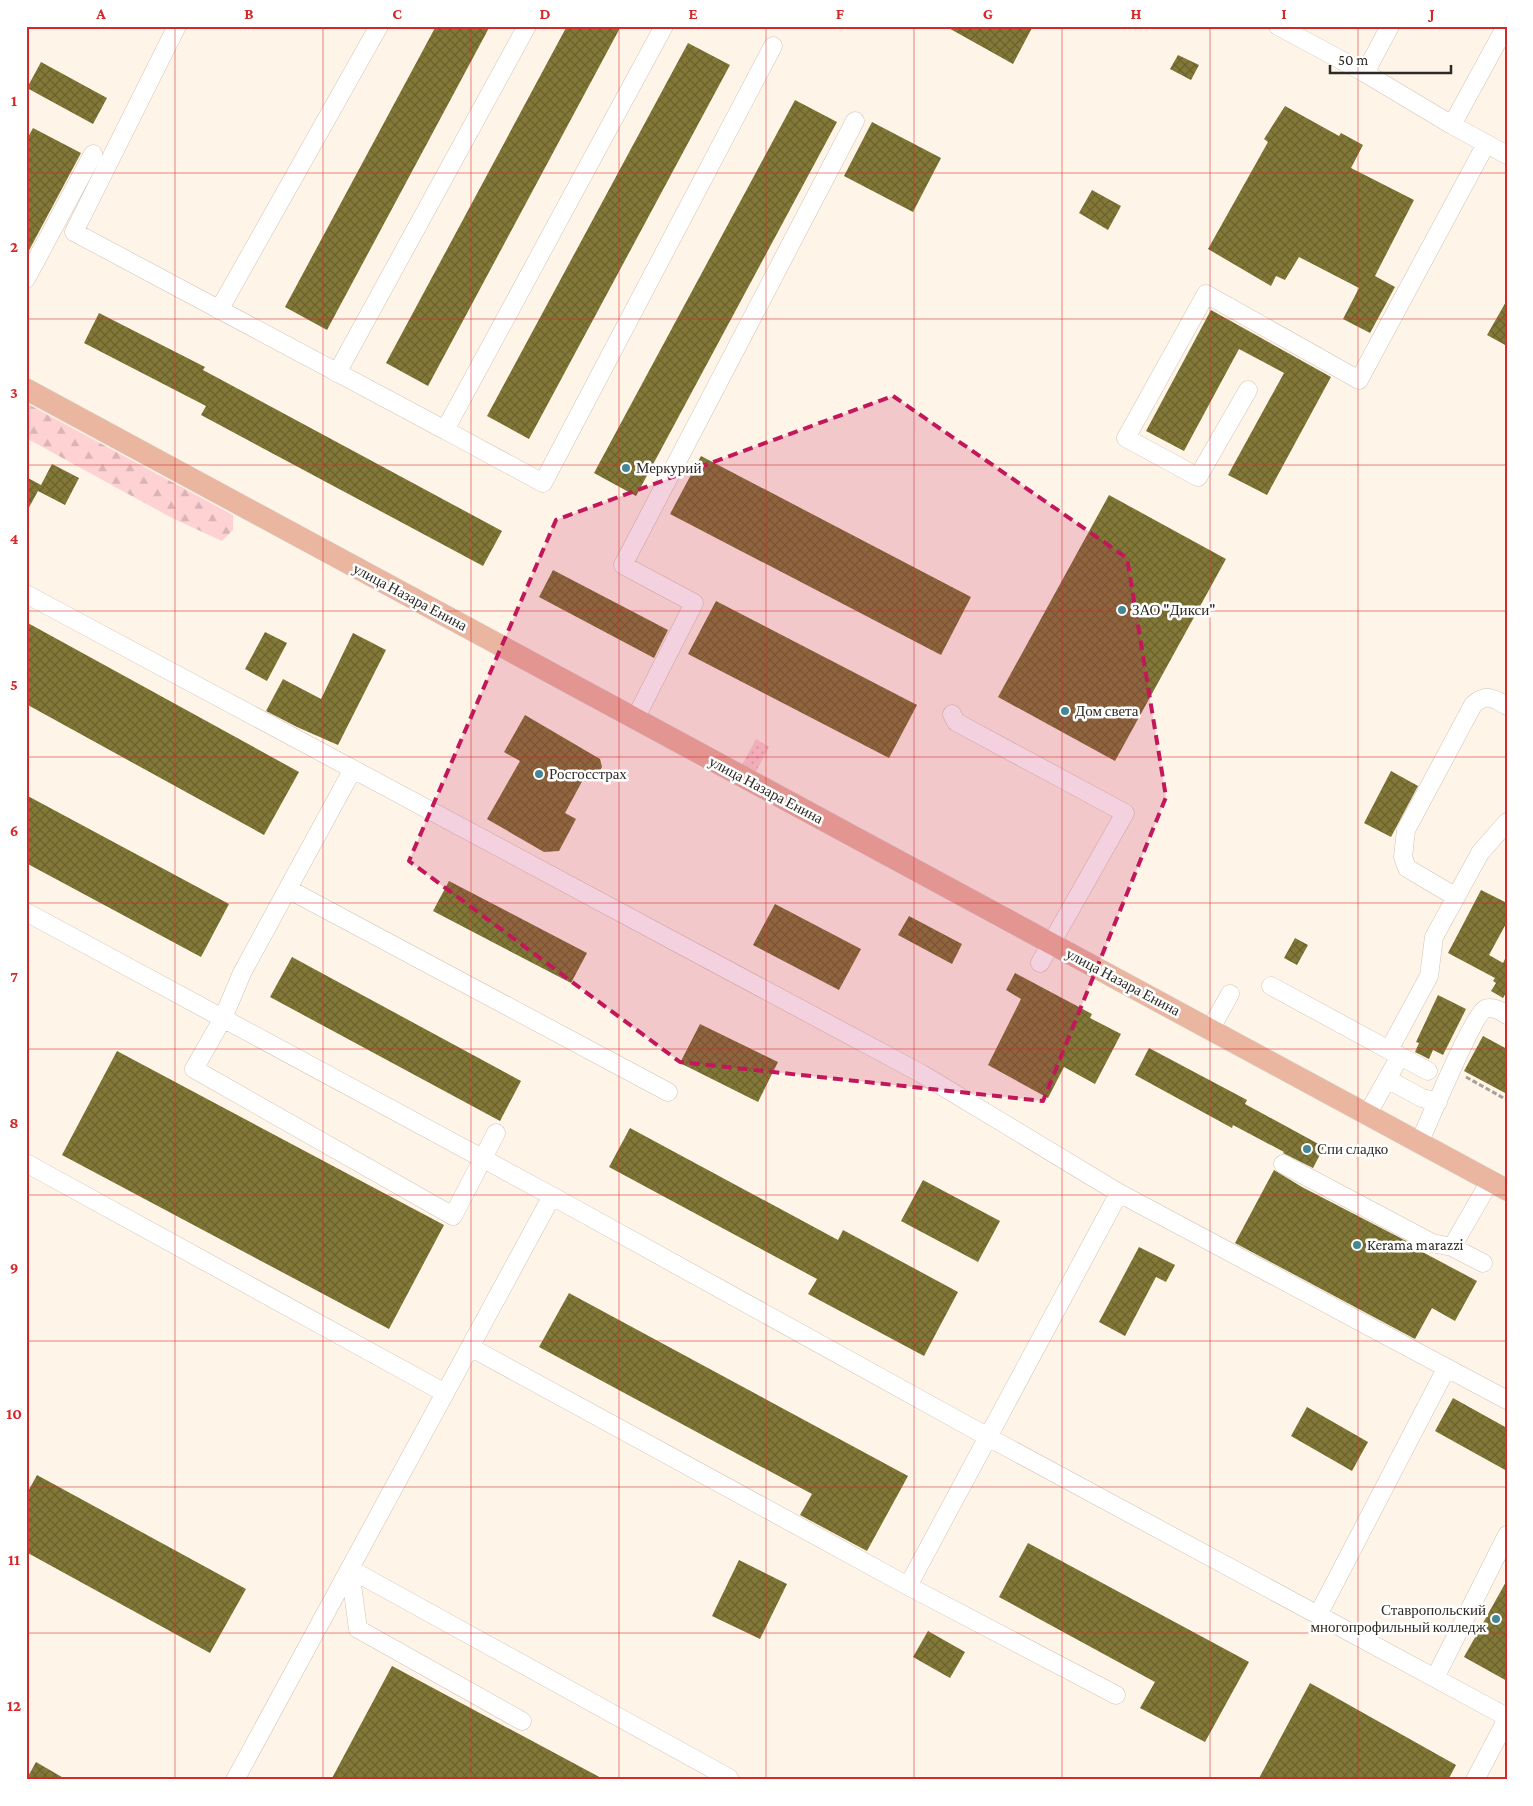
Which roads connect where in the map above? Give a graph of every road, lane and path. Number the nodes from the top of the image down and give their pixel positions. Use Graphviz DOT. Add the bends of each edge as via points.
graph roads {
  1 [pos="177,26"];
  2 [pos="379,26"];
  3 [pos="526,26"];
  4 [pos="664,26"];
  5 [pos="1278,26"];
  6 [pos="1390,26"];
  7 [pos="1506,26"];
  8 [pos="773,46"];
  9 [pos="1365,73"];
  10 [pos="855,121"];
  11 [pos="1452,125"];
  12 [pos="1486,144"];
  13 [pos="93,154"];
  14 [pos="1507,155"];
  15 [pos="26,279"];
  16 [pos="219,310"];
  17 [pos="337,373"];
  18 [pos="26,389"];
  19 [pos="1248,390"];
  20 [pos="444,430"];
  21 [pos="26,594"];
  22 [pos="1507,706"];
  23 [pos="952,714"];
  24 [pos="635,719"];
  25 [pos="353,769"];
  26 [pos="1507,822"];
  27 [pos="288,889"];
  28 [pos="1456,896"];
  29 [pos="26,912"];
  30 [pos="1051,944"];
  31 [pos="1040,963"];
  32 [pos="1271,986"];
  33 [pos="1230,994"];
  34 [pos="1507,1015"];
  35 [pos="223,1018"];
  36 [pos="1210,1030"];
  37 [pos="1394,1053"];
  38 [pos="1452,1070"];
  39 [pos="1428,1071"];
  40 [pos="1387,1079"];
  41 [pos="668,1092"];
  42 [pos="1507,1100"];
  43 [pos="1438,1102"];
  44 [pos="1367,1115"];
  45 [pos="496,1133"];
  46 [pos="1419,1143"];
  47 [pos="482,1158"];
  48 [pos="1283,1164"];
  49 [pos="27,1166"];
  50 [pos="1499,1186"];
  51 [pos="1119,1193"];
  52 [pos="552,1196"];
  53 [pos="1452,1247"];
  54 [pos="1483,1263"];
  55 [pos="470,1347"];
  56 [pos="1446,1369"];
  57 [pos="445,1393"];
  58 [pos="1507,1400"];
  59 [pos="988,1437"];
  60 [pos="1507,1535"];
  61 [pos="350,1569"];
  62 [pos="908,1586"];
  63 [pos="1318,1615"];
  64 [pos="1435,1678"];
  65 [pos="1116,1695"];
  66 [pos="1507,1718"];
  67 [pos="522,1721"];
  68 [pos="729,1778"];
  69 [pos="235,1780"];
  70 [pos="1475,1780"];
  1 -- 16 [label="street" via="74,232"];
  2 -- 16 [label="street"];
  3 -- 17 [label="street"];
  4 -- 20 [label="street"];
  5 -- 9 [label="street"];
  6 -- 9 [label="street"];
  7 -- 11 [label="street"];
  8 -- 20 [label="street" via="543,483"];
  9 -- 11 [label="street"];
  10 -- 24 [label="street" via="623,565 694,603"];
  11 -- 12 [label="street"];
  12 -- 14 [label="street"];
  12 -- 19 [label="street" via="1360,380 1206,294 1126,438 1198,477"];
  13 -- 15 [label="street"];
  16 -- 17 [label="street"];
  17 -- 20 [label="street"];
  18 -- 24 [label="main road, улица Назара Енина"];
  21 -- 25 [label="street"];
  22 -- 28 [label="street" via="1486,697 1474,705 1406,830 1403,857 1407,868"];
  23 -- 30 [label="street" via="956,722 1125,813"];
  24 -- 30 [label="main road, улица Назара Енина"];
  25 -- 27 [label="street"];
  25 -- 51 [label="street" via="922,1074"];
  26 -- 28 [label="street" via="1480,853"];
  27 -- 35 [label="street" via="242,973"];
  27 -- 41 [label="street"];
  28 -- 37 [label="street" via="1434,937 1429,976"];
  29 -- 35 [label="street"];
  30 -- 31 [label="street"];
  30 -- 36 [label="main road, улица Назара Енина"];
  32 -- 37 [label="street"];
  33 -- 36 [label="street"];
  34 -- 38 [label="street" via="1490,1008 1480,1014"];
  35 -- 47 [label="street"];
  35 -- 47 [label="street" via="194,1069 453,1216"];
  36 -- 44 [label="main road, улица Назара Енина"];
  37 -- 39 [label="street"];
  37 -- 40 [label="street"];
  38 -- 42 [label="path"];
  38 -- 43 [label="street"];
  40 -- 43 [label="street" via="1422,1098"];
  40 -- 44 [label="street"];
  43 -- 46 [label="street"];
  44 -- 46 [label="main road, улица Назара Енина"];
  45 -- 47 [label="street"];
  46 -- 50 [label="main road, улица Назара Енина"];
  47 -- 52 [label="street"];
  48 -- 53 [label="street" via="1432,1243"];
  49 -- 57 [label="street"];
  50 -- 53 [label="street"];
  51 -- 56 [label="street"];
  51 -- 59 [label="street"];
  52 -- 55 [label="street"];
  52 -- 59 [label="street"];
  53 -- 54 [label="street"];
  55 -- 57 [label="street"];
  55 -- 62 [label="street"];
  56 -- 58 [label="street"];
  56 -- 63 [label="street"];
  57 -- 61 [label="street"];
  59 -- 62 [label="street"];
  59 -- 63 [label="street"];
  60 -- 64 [label="street"];
  61 -- 67 [label="street" via="358,1629"];
  61 -- 68 [label="street"];
  61 -- 69 [label="street"];
  62 -- 65 [label="street"];
  63 -- 64 [label="street"];
  64 -- 66 [label="street"];
  66 -- 70 [label="street"];
}
